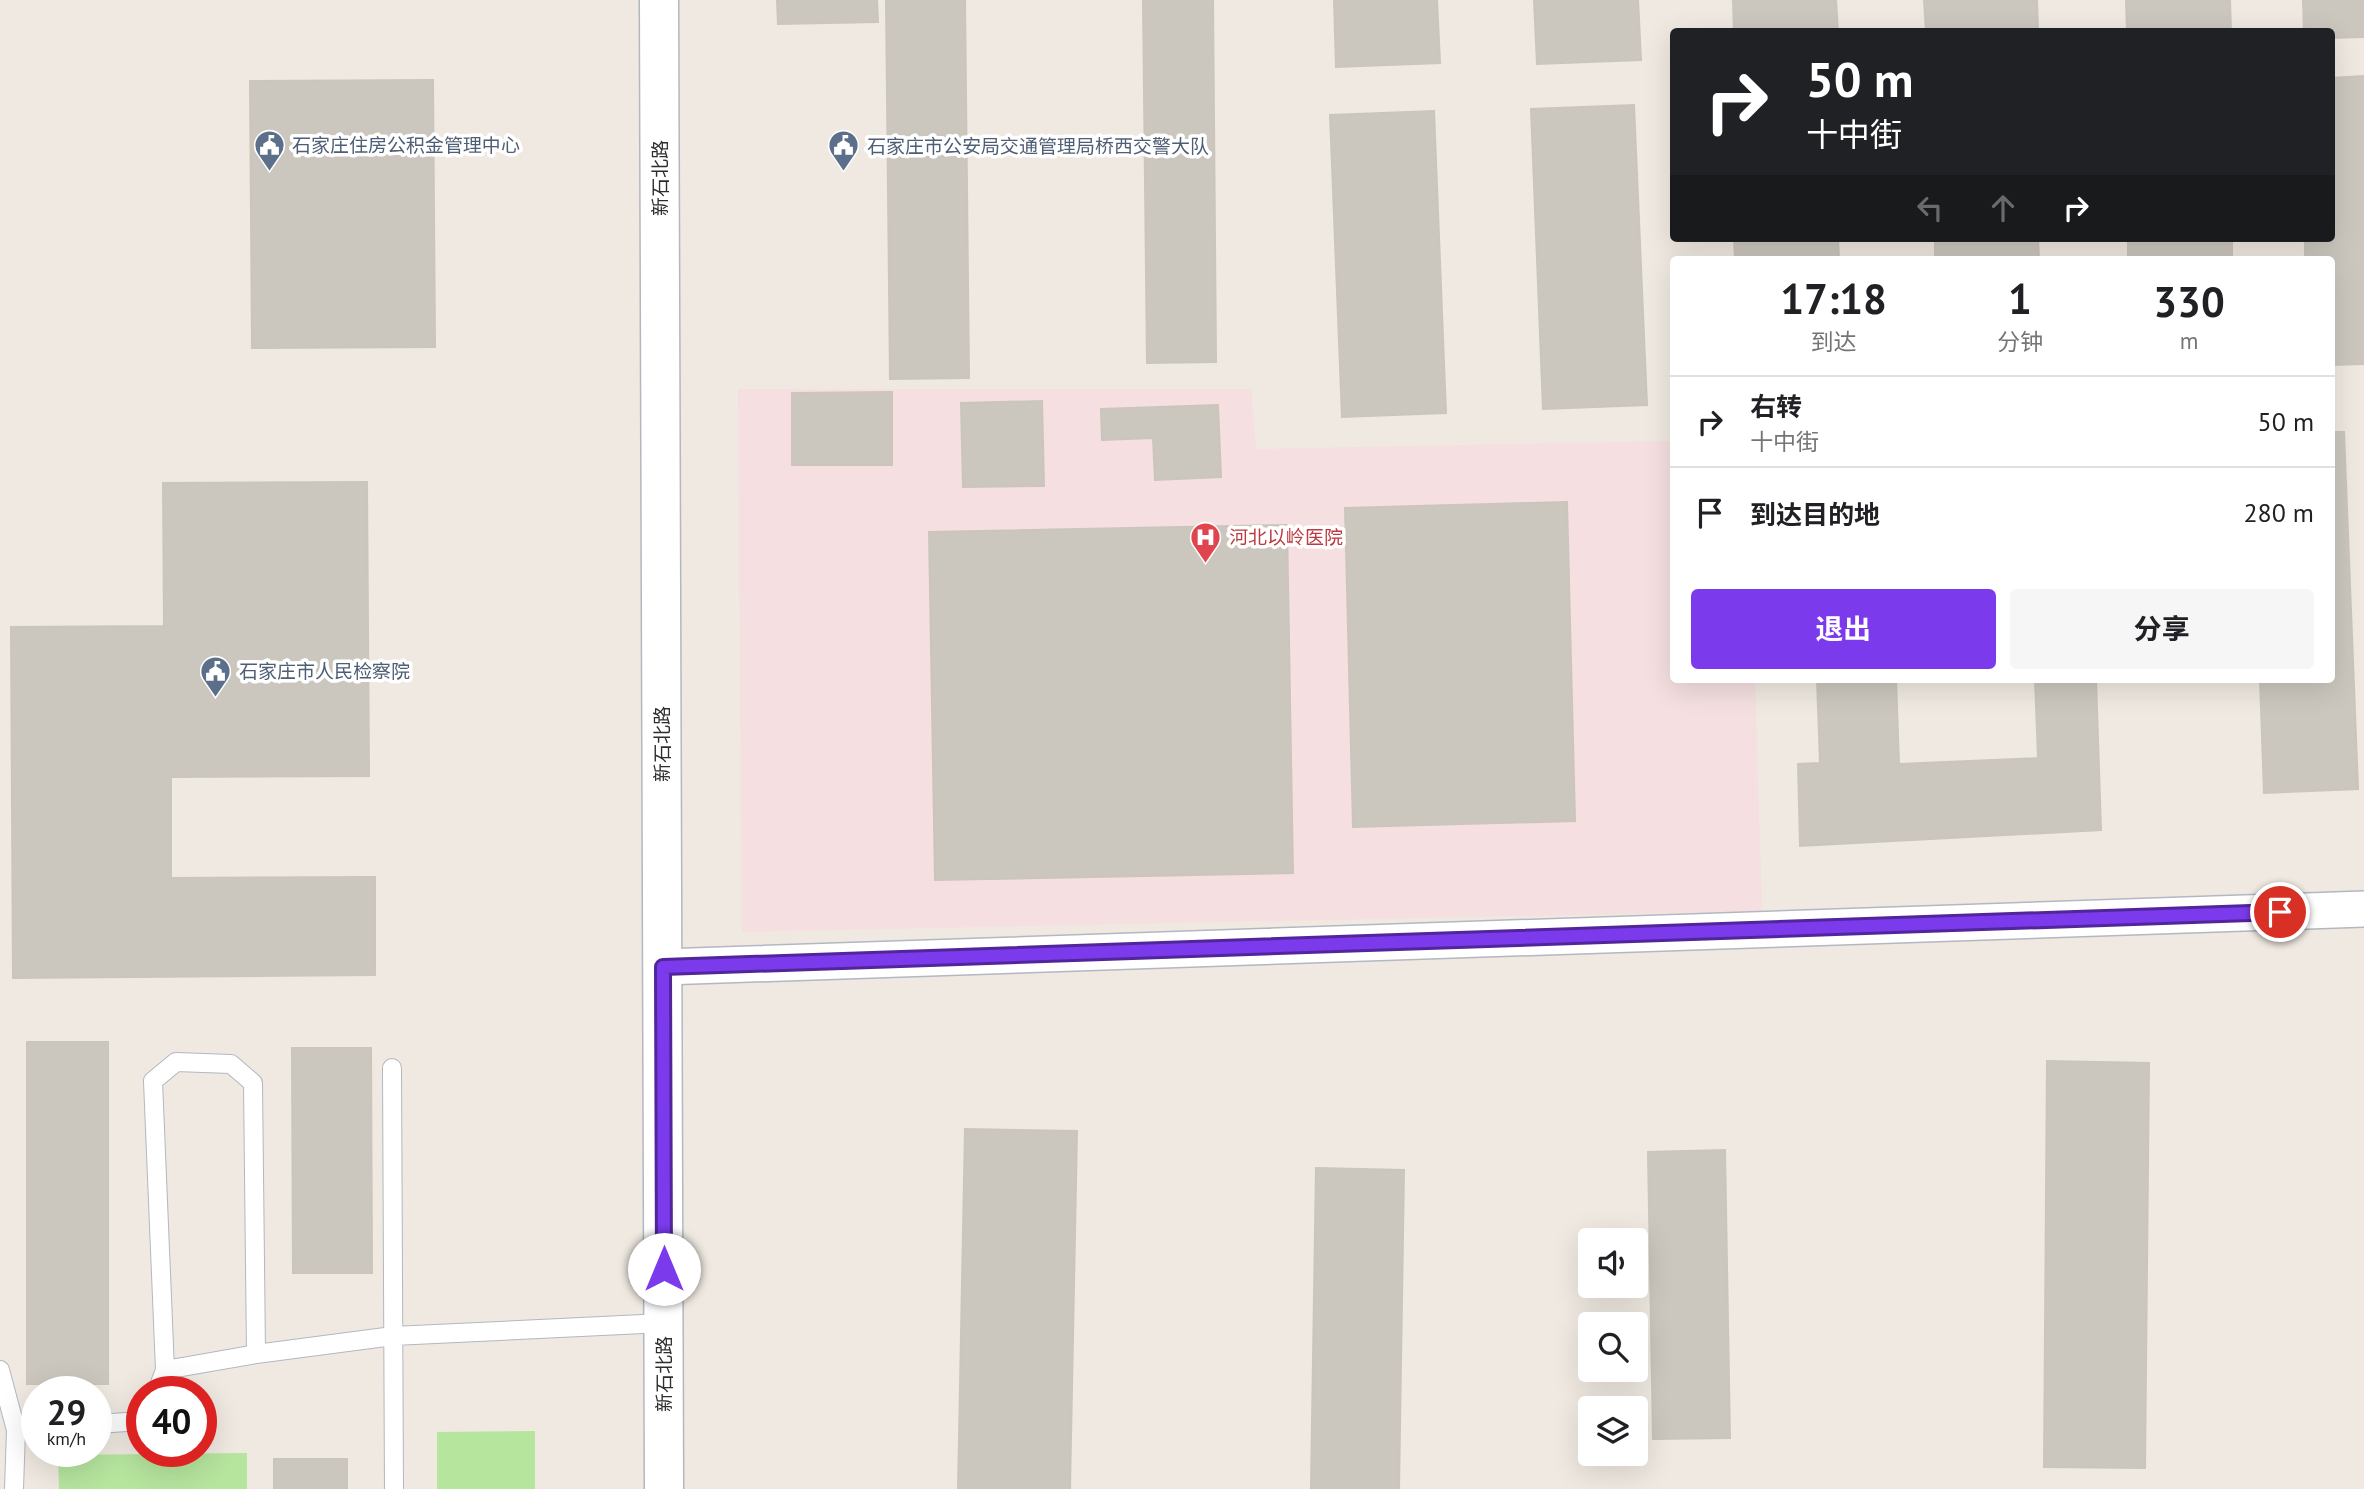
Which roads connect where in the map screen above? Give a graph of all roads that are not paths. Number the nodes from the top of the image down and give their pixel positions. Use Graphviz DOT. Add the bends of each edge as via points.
graph roads {
  1 [pos="659,0"];
  2 [pos="2364,909"];
  3 [pos="663,967"];
  4 [pos="391,1068"];
  5 [pos="664,1324"];
  6 [pos="393,1336"];
  7 [pos="256,1354"];
  8 [pos="0,1370"];
  9 [pos="165,1370"];
  10 [pos="163,1376"];
  11 [pos="16,1430"];
  12 [pos="21,1430"];
  13 [pos="15,1489"];
  14 [pos="394,1489"];
  15 [pos="664,1489"];
  1 -- 3 [label="street, 新石北路"];
  2 -- 3 [label="street"];
  3 -- 5 [label="street, 新石北路"];
  4 -- 6 [label="lane"];
  5 -- 6 [label="lane"];
  5 -- 15 [label="street, 新石北路"];
  6 -- 7 [label="lane"];
  6 -- 14 [label="lane"];
  7 -- 9 [label="lane"];
  7 -- 9 [label="lane" via="253,1083 231,1064 176,1062 153,1081"];
  8 -- 11 [label="lane"];
  9 -- 10 [label="lane"];
  11 -- 12 [label="lane"];
  11 -- 13 [label="lane"];
}
